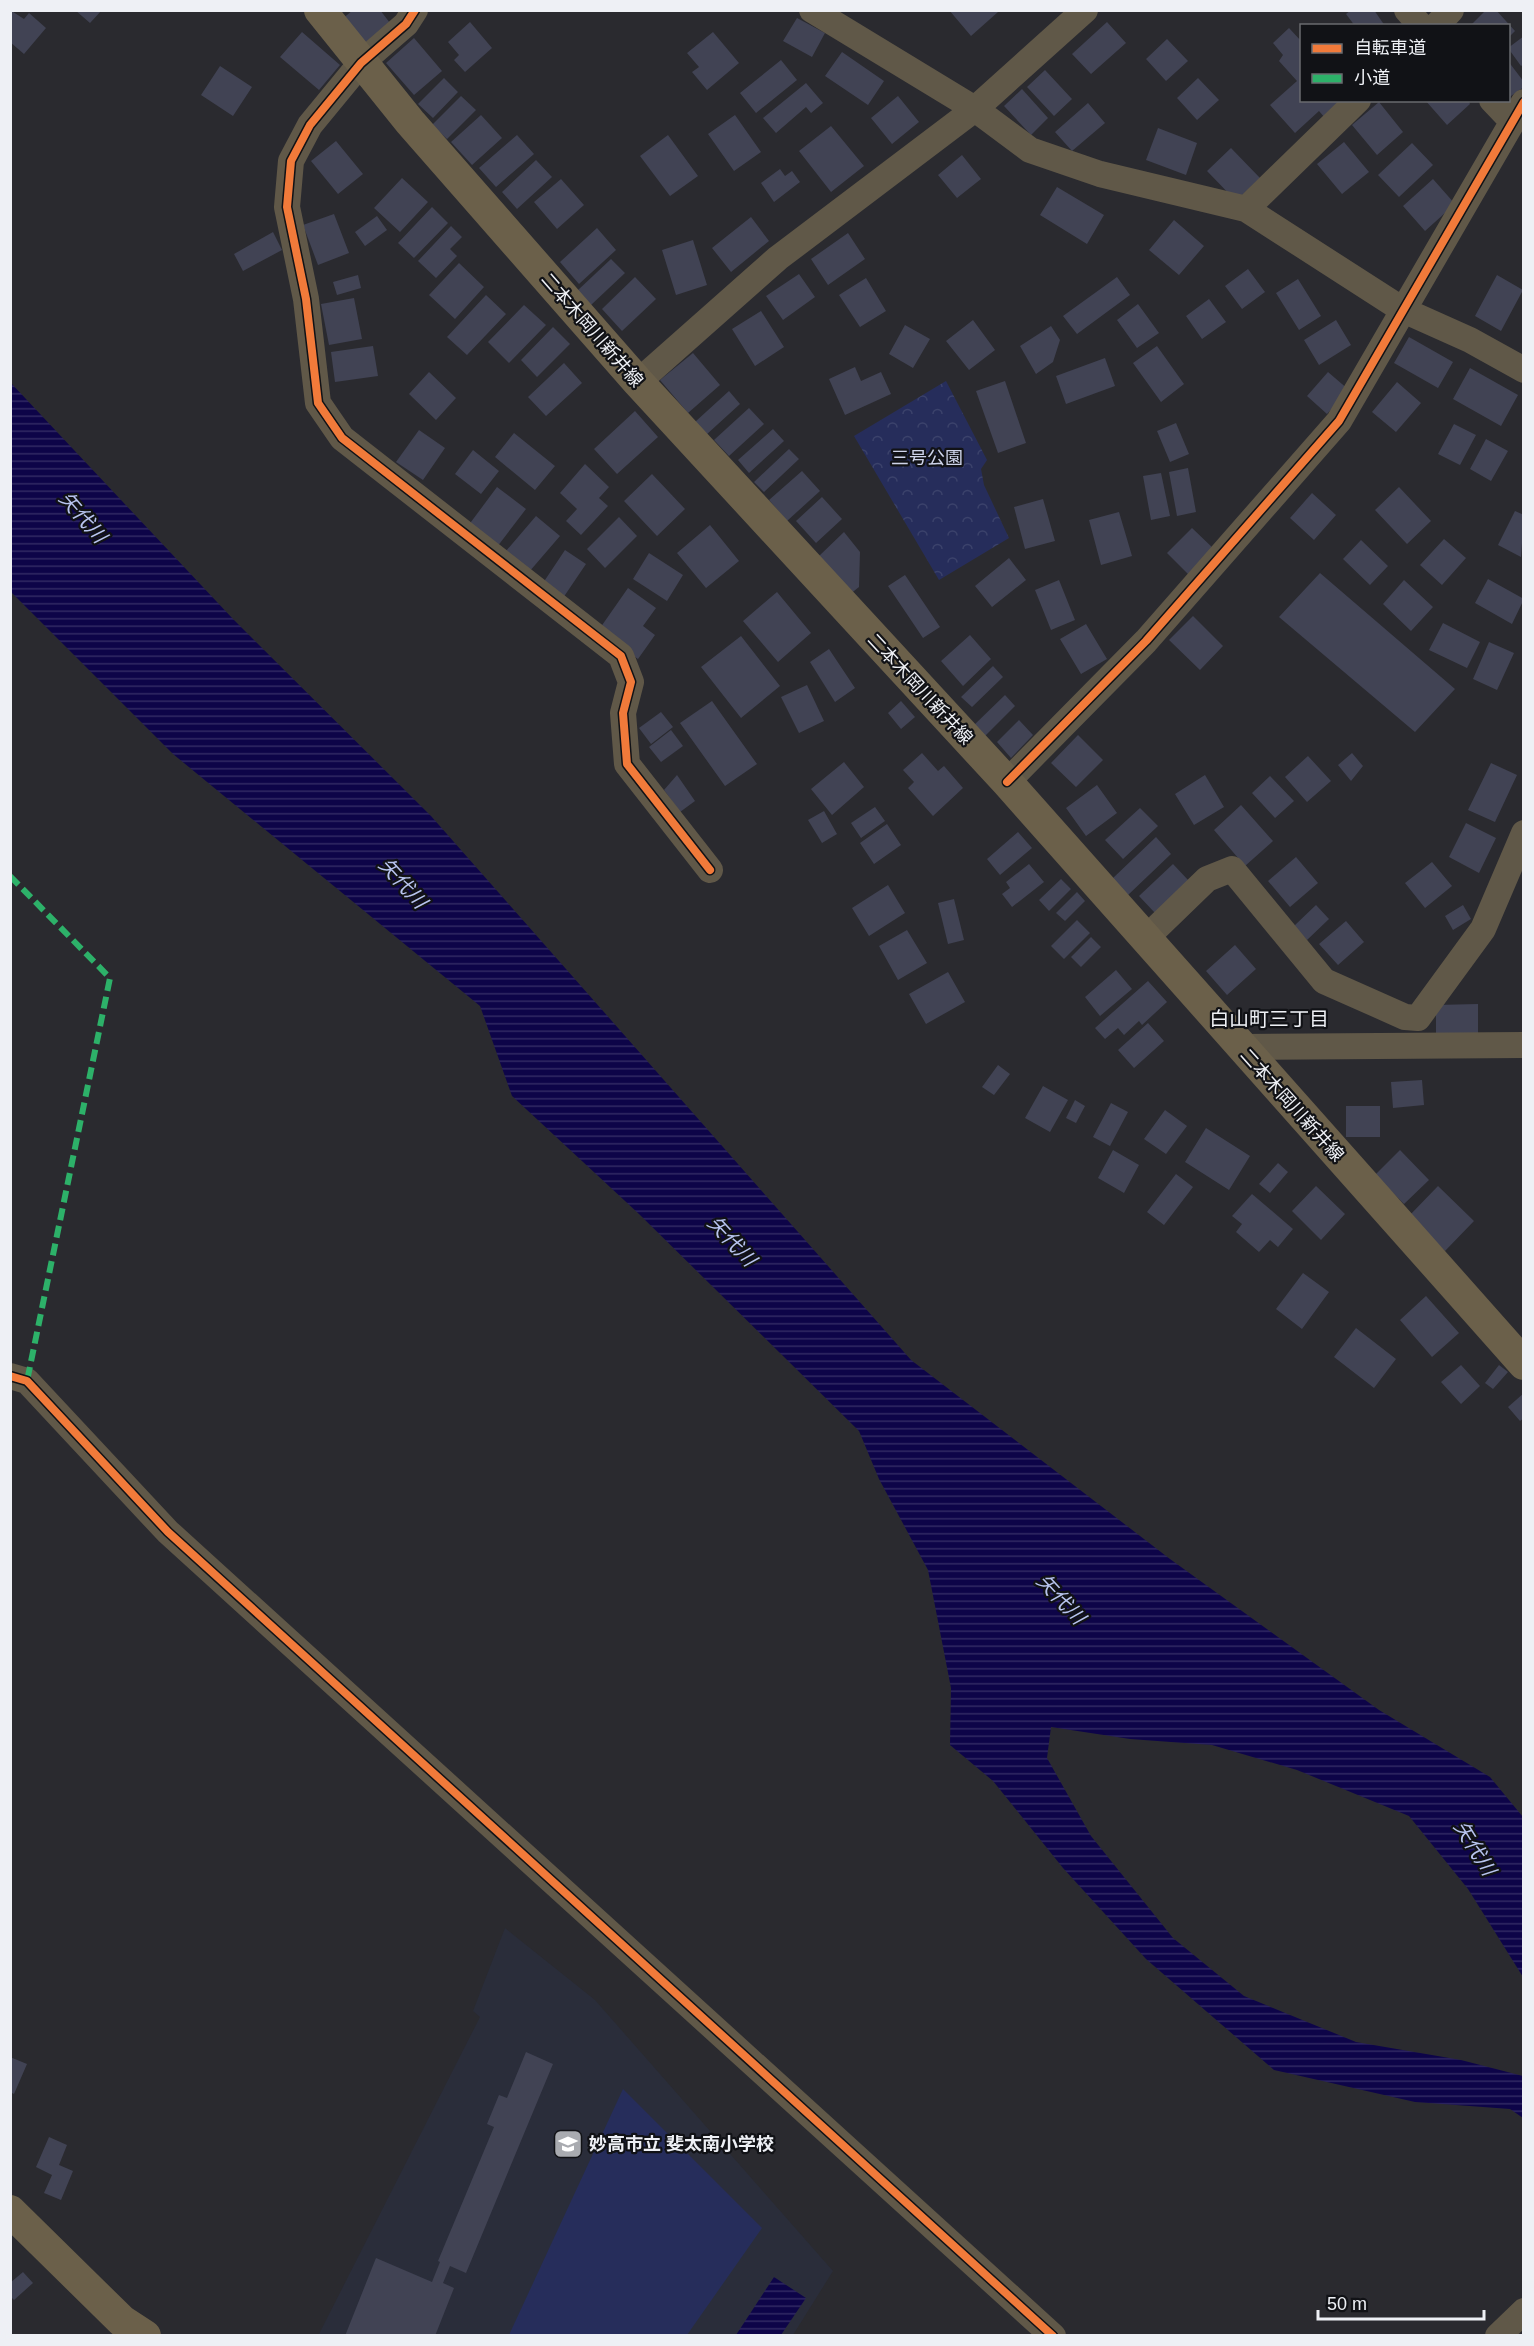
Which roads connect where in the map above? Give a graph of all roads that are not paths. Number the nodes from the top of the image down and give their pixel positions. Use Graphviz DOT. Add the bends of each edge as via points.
graph roads {
  1 [pos="320,10"];
  2 [pos="415,10"];
  3 [pos="812,10"];
  4 [pos="1085,10"];
  5 [pos="1407,10"];
  6 [pos="1451,10"];
  7 [pos="1419,24"];
  8 [pos="1438,24"];
  9 [pos="361,63"];
  10 [pos="1356,102"];
  11 [pos="1497,102"];
  12 [pos="975,109"];
  13 [pos="1518,111"];
  14 [pos="1246,209"];
  15 [pos="1404,310"];
  16 [pos="1524,370"];
  17 [pos="638,382"];
  18 [pos="1007,782"];
  19 [pos="1524,833"];
  20 [pos="710,870"];
  21 [pos="1145,939"];
  22 [pos="1418,1018"];
  23 [pos="1524,1045"];
  24 [pos="1419,1046"];
  25 [pos="1240,1047"];
  26 [pos="1524,1364"];
  27 [pos="10,1376"];
  28 [pos="10,2211"];
  29 [pos="145,2336"];
  30 [pos="1053,2336"];
  1 -- 9 [label="main road, 二本木岡川新井線"];
  2 -- 9 [label="street" via="406,24"];
  3 -- 12 [label="street"];
  4 -- 12 [label="street"];
  5 -- 7 [label="street"];
  6 -- 8 [label="street"];
  9 -- 17 [label="main road, 二本木岡川新井線"];
  9 -- 20 [label="street" via="310,125 291,161 287,207 306,299 318,403 342,438 621,656 631,682 623,713 627,764"];
  10 -- 14 [label="street"];
  11 -- 13 [label="street"];
  12 -- 14 [label="street" via="1030,150 1100,174"];
  12 -- 17 [label="street" via="778,258"];
  13 -- 15 [label="street"];
  14 -- 15 [label="street"];
  15 -- 16 [label="street"];
  15 -- 18 [label="street" via="1339,421 1146,641"];
  17 -- 18 [label="main road, 二本木岡川新井線"];
  18 -- 21 [label="main road, 二本木岡川新井線"];
  19 -- 22 [label="street" via="1483,929"];
  21 -- 22 [label="street" via="1207,879 1232,869 1324,981 1405,1017"];
  21 -- 25 [label="main road, 二本木岡川新井線"];
  22 -- 24 [label="street"];
  23 -- 24 [label="street"];
  24 -- 25 [label="street"];
  25 -- 26 [label="main road, 二本木岡川新井線"];
  27 -- 30 [label="street" via="27,1381 168,1532"];
  28 -- 29 [label="main road" via="122,2321"];
}
